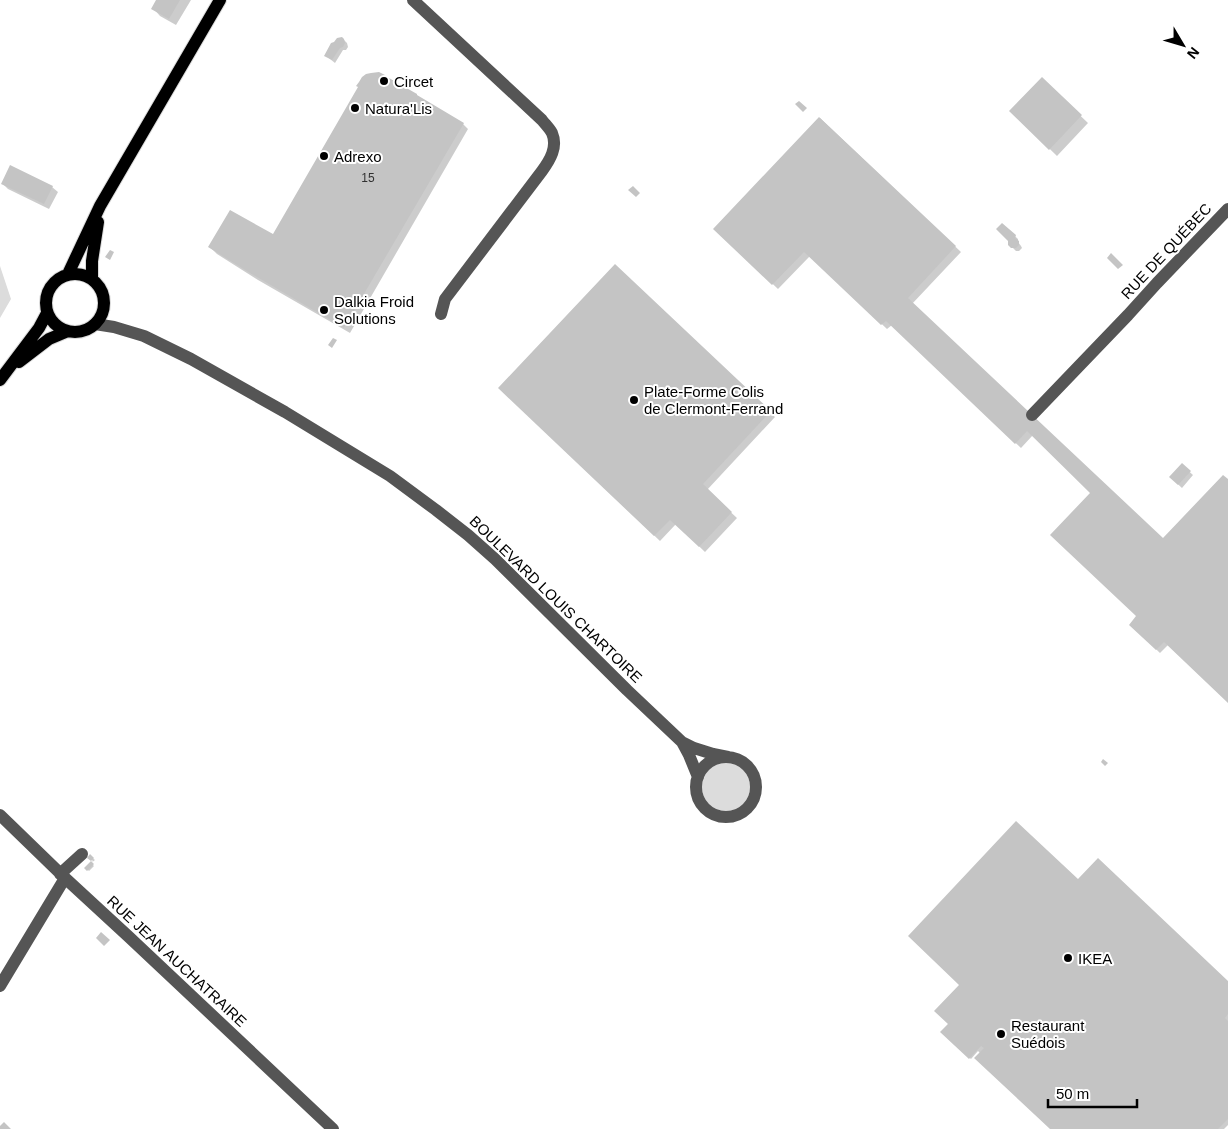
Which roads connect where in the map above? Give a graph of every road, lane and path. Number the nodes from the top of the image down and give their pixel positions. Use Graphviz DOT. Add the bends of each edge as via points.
graph roads {
  1 [pos="220,0"];
  2 [pos="413,0"];
  3 [pos="100,206"];
  4 [pos="1228,209"];
  5 [pos="68,274"];
  6 [pos="92,279"];
  7 [pos="47,313"];
  8 [pos="441,314"];
  9 [pos="94,324"];
  10 [pos="68,331"];
  11 [pos="3,375"];
  12 [pos="1032,415"];
  13 [pos="682,742"];
  14 [pos="728,757"];
  15 [pos="698,777"];
  16 [pos="0,815"];
  17 [pos="82,854"];
  18 [pos="62,876"];
  19 [pos="0,986"];
  20 [pos="332,1129"];
  1 -- 3 [label="main road"];
  2 -- 8 [label="street" via="542,120 552,134 554,148 551,159 445,299"];
  3 -- 5 [label="main road"];
  3 -- 6 [label="main road"];
  4 -- 12 [label="street, RUE DE QUÉBEC"];
  5 -- 6 [label="main road"];
  5 -- 7 [label="main road" via="60,277 49,289 45,305"];
  6 -- 9 [label="main road" via="101,290 104,305"];
  7 -- 10 [label="main road" via="52,322"];
  7 -- 11 [label="main road"];
  9 -- 10 [label="main road" via="78,332"];
  9 -- 13 [label="street, BOULEVARD LOUIS CHARTOIRE" via="144,336 191,359 390,476 495,559"];
  10 -- 11 [label="main road" via="50,339"];
  13 -- 14 [label="street"];
  13 -- 15 [label="street"];
  14 -- 15 [label="street" via="710,762"];
  14 -- 15 [label="street" via="747,765 753,774 756,792 748,808 732,816 715,815 701,804 697,796"];
  16 -- 18 [label="street, RUE JEAN AUCHATRAIRE"];
  17 -- 18 [label="street"];
  18 -- 19 [label="street"];
  18 -- 20 [label="street, RUE JEAN AUCHATRAIRE"];
}
